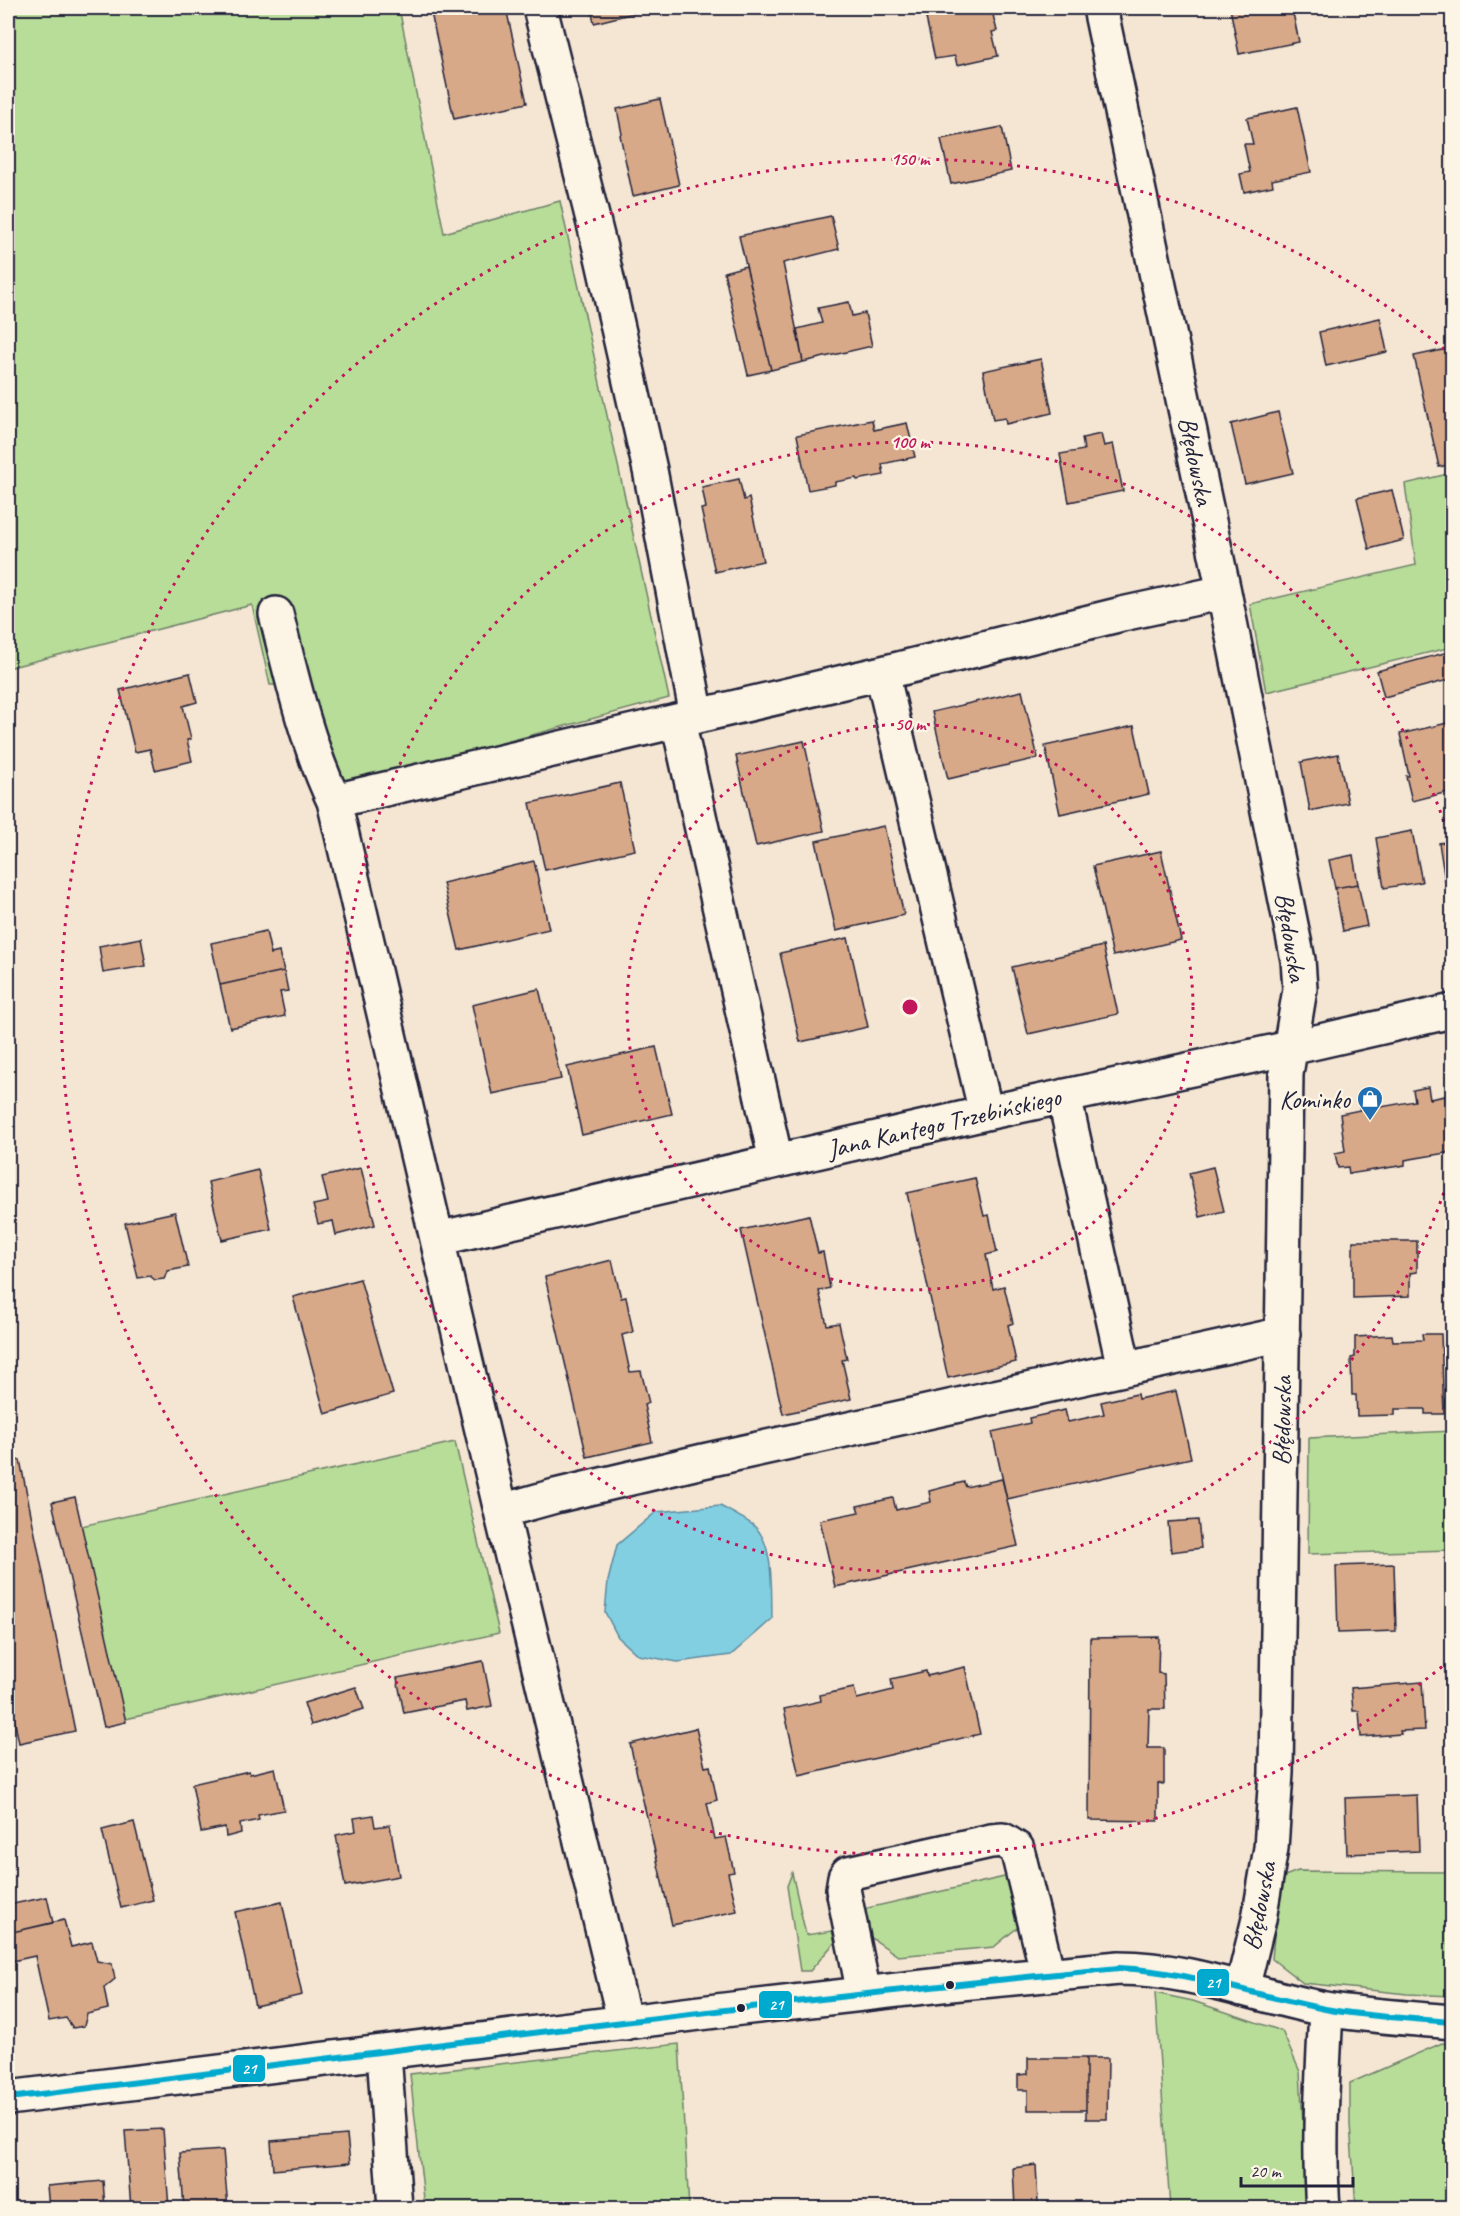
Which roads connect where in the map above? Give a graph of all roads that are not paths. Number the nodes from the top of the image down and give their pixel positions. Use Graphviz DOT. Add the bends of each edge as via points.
graph roads {
  1 [pos="540,8"];
  2 [pos="1100,8"];
  3 [pos="1224,592"];
  4 [pos="276,614"];
  5 [pos="882,673"];
  6 [pos="687,719"];
  7 [pos="334,801"];
  8 [pos="1452,1011"];
  9 [pos="1290,1048"];
  10 [pos="1064,1096"];
  11 [pos="986,1113"];
  12 [pos="776,1161"];
  13 [pos="437,1239"];
  14 [pos="1284,1334"];
  15 [pos="1124,1368"];
  16 [pos="501,1511"];
  17 [pos="1048,1975"];
  18 [pos="1242,1989"];
  19 [pos="864,1995"];
  20 [pos="1326,2009"];
  21 [pos="1452,2022"];
  22 [pos="625,2023"];
  23 [pos="384,2053"];
  24 [pos="8,2098"];
  25 [pos="395,2208"];
  26 [pos="1323,2208"];
  1 -- 6 [label="street" via="647,459"];
  2 -- 3 [label="street, Błędowska"];
  3 -- 5 [label="street"];
  3 -- 9 [label="street, Błędowska" via="1298,960 1300,989"];
  4 -- 7 [label="street" via="308,736"];
  5 -- 6 [label="street"];
  5 -- 11 [label="street"];
  6 -- 7 [label="street"];
  6 -- 12 [label="street"];
  7 -- 13 [label="street"];
  8 -- 9 [label="street, Jana Kantego Trzebińskiego"];
  9 -- 10 [label="street, Jana Kantego Trzebińskiego"];
  9 -- 14 [label="street, Błędowska" via="1286,1074"];
  10 -- 11 [label="street, Jana Kantego Trzebińskiego"];
  10 -- 15 [label="street"];
  11 -- 12 [label="street, Jana Kantego Trzebińskiego"];
  12 -- 13 [label="street, Jana Kantego Trzebińskiego"];
  13 -- 16 [label="street"];
  14 -- 15 [label="street"];
  14 -- 18 [label="street, Błędowska" via="1271,1848"];
  15 -- 16 [label="street" via="703,1461"];
  16 -- 22 [label="street"];
  17 -- 18 [label="street" via="1148,1968"];
  17 -- 19 [label="street"];
  17 -- 19 [label="street" via="1017,1850 1003,1840 991,1840 848,1873 843,1889"];
  18 -- 20 [label="street"];
  19 -- 22 [label="street"];
  20 -- 21 [label="street"];
  20 -- 26 [label="street"];
  22 -- 23 [label="street"];
  23 -- 24 [label="street"];
  23 -- 25 [label="street"];
}
